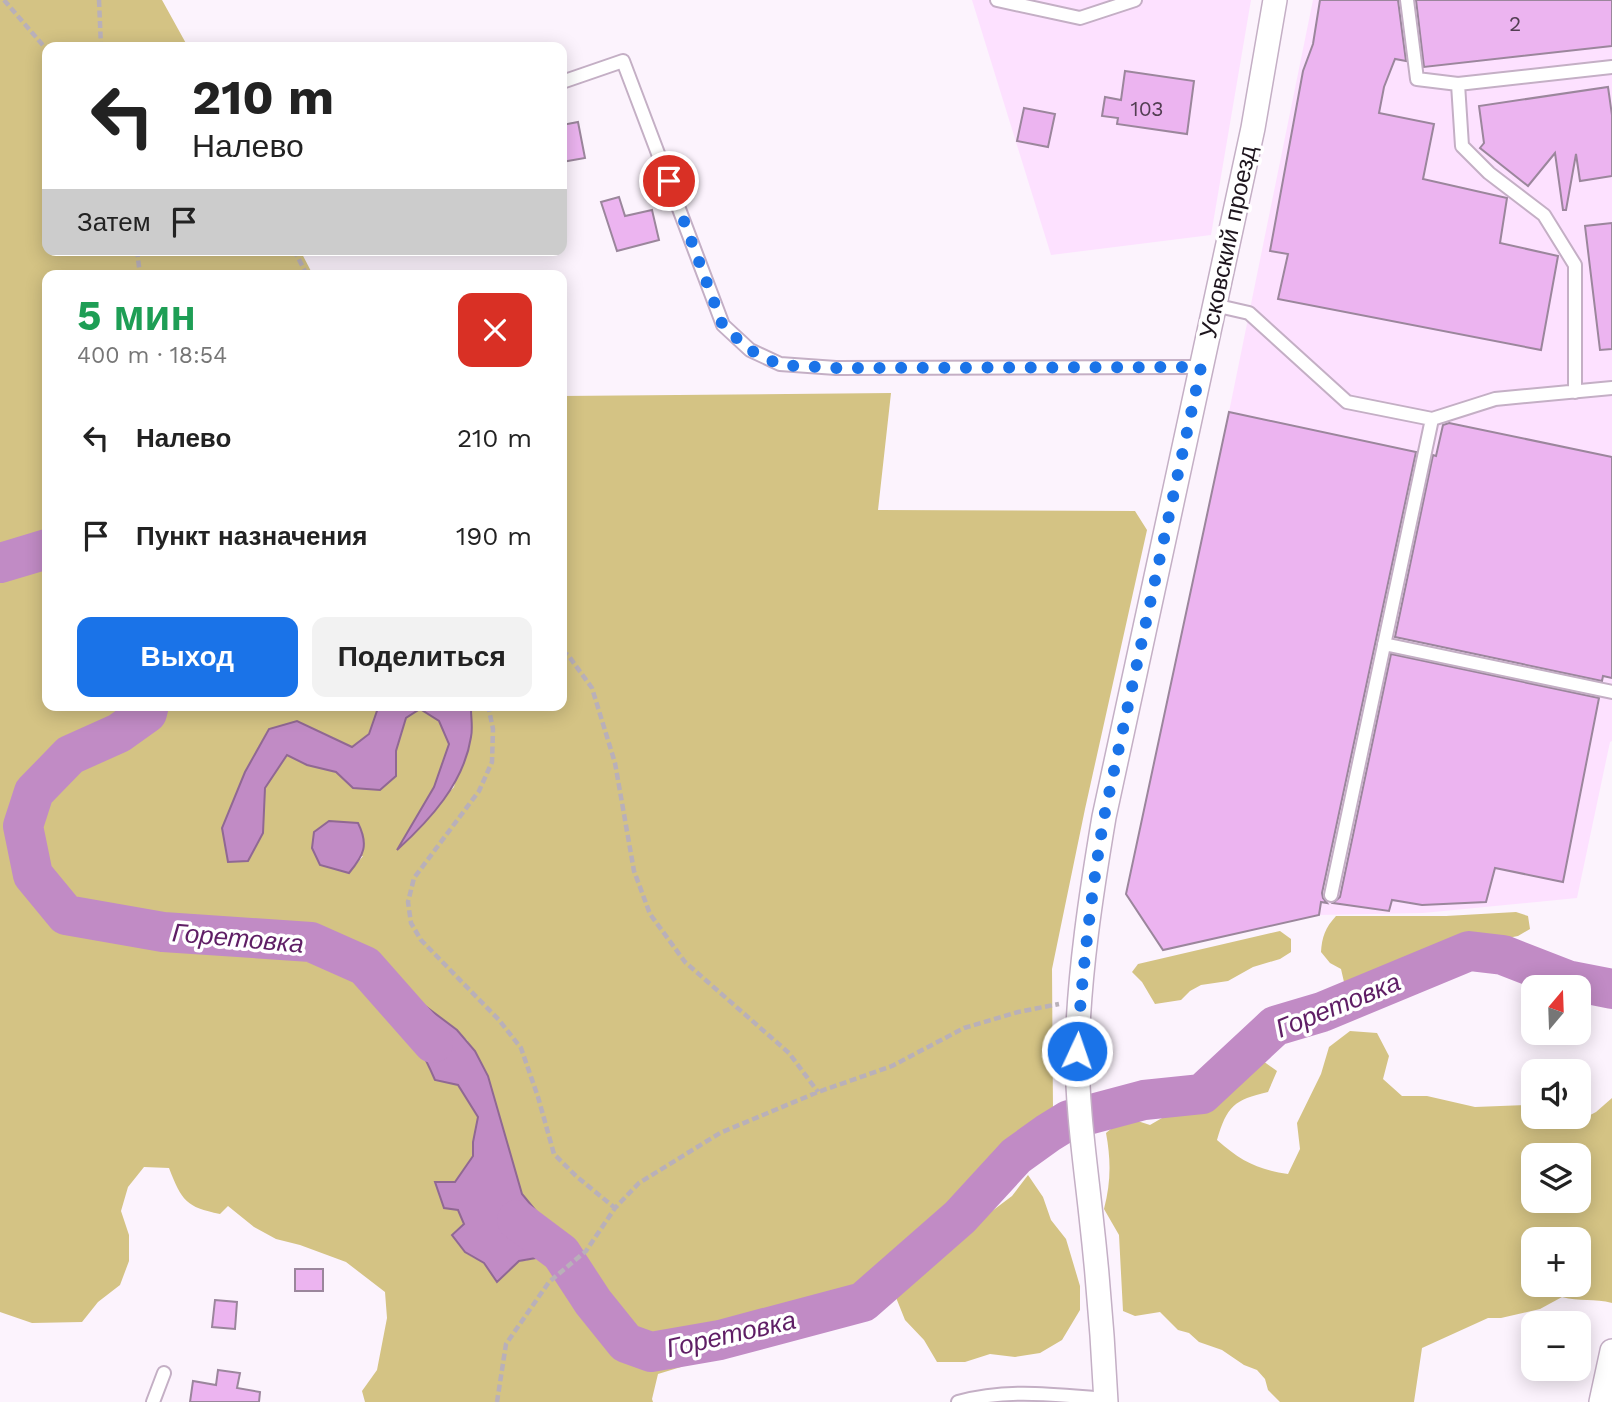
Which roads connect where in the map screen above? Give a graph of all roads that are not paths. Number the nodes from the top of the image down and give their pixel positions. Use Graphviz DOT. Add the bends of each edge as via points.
graph roads {
  1 [pos="997,0"];
  2 [pos="1135,0"];
  3 [pos="1275,0"];
  4 [pos="1408,0"];
  5 [pos="1612,67"];
  6 [pos="567,80"];
  7 [pos="1458,84"];
  8 [pos="1214,305"];
  9 [pos="1201,367"];
  10 [pos="1612,388"];
  11 [pos="1575,391"];
  12 [pos="1432,419"];
  13 [pos="1384,644"];
  14 [pos="1612,692"];
  15 [pos="1331,895"];
  16 [pos="1612,1351"];
  17 [pos="164,1373"];
  18 [pos="1106,1401"];
  19 [pos="153,1402"];
  20 [pos="958,1402"];
  21 [pos="1601,1402"];
  1 -- 2 [label="lane" via="1080,18"];
  3 -- 8 [label="street, Усковский проезд" via="1253,128"];
  4 -- 7 [label="lane" via="1417,79"];
  5 -- 7 [label="lane"];
  6 -- 9 [label="lane" via="624,61 723,326 750,350 780,365"];
  7 -- 11 [label="lane" via="1462,146 1544,215 1575,265"];
  8 -- 9 [label="street, Усковский проезд"];
  8 -- 12 [label="lane" via="1249,313 1347,402"];
  9 -- 18 [label="street, Усковский проезд" via="1104,817 1080,1000 1079,1103 1100,1295"];
  10 -- 11 [label="lane"];
  11 -- 12 [label="lane" via="1495,399"];
  12 -- 13 [label="lane"];
  13 -- 14 [label="lane"];
  13 -- 15 [label="lane"];
  16 -- 21 [label="street"];
  17 -- 19 [label="lane"];
  18 -- 20 [label="lane" via="985,1394"];
}
